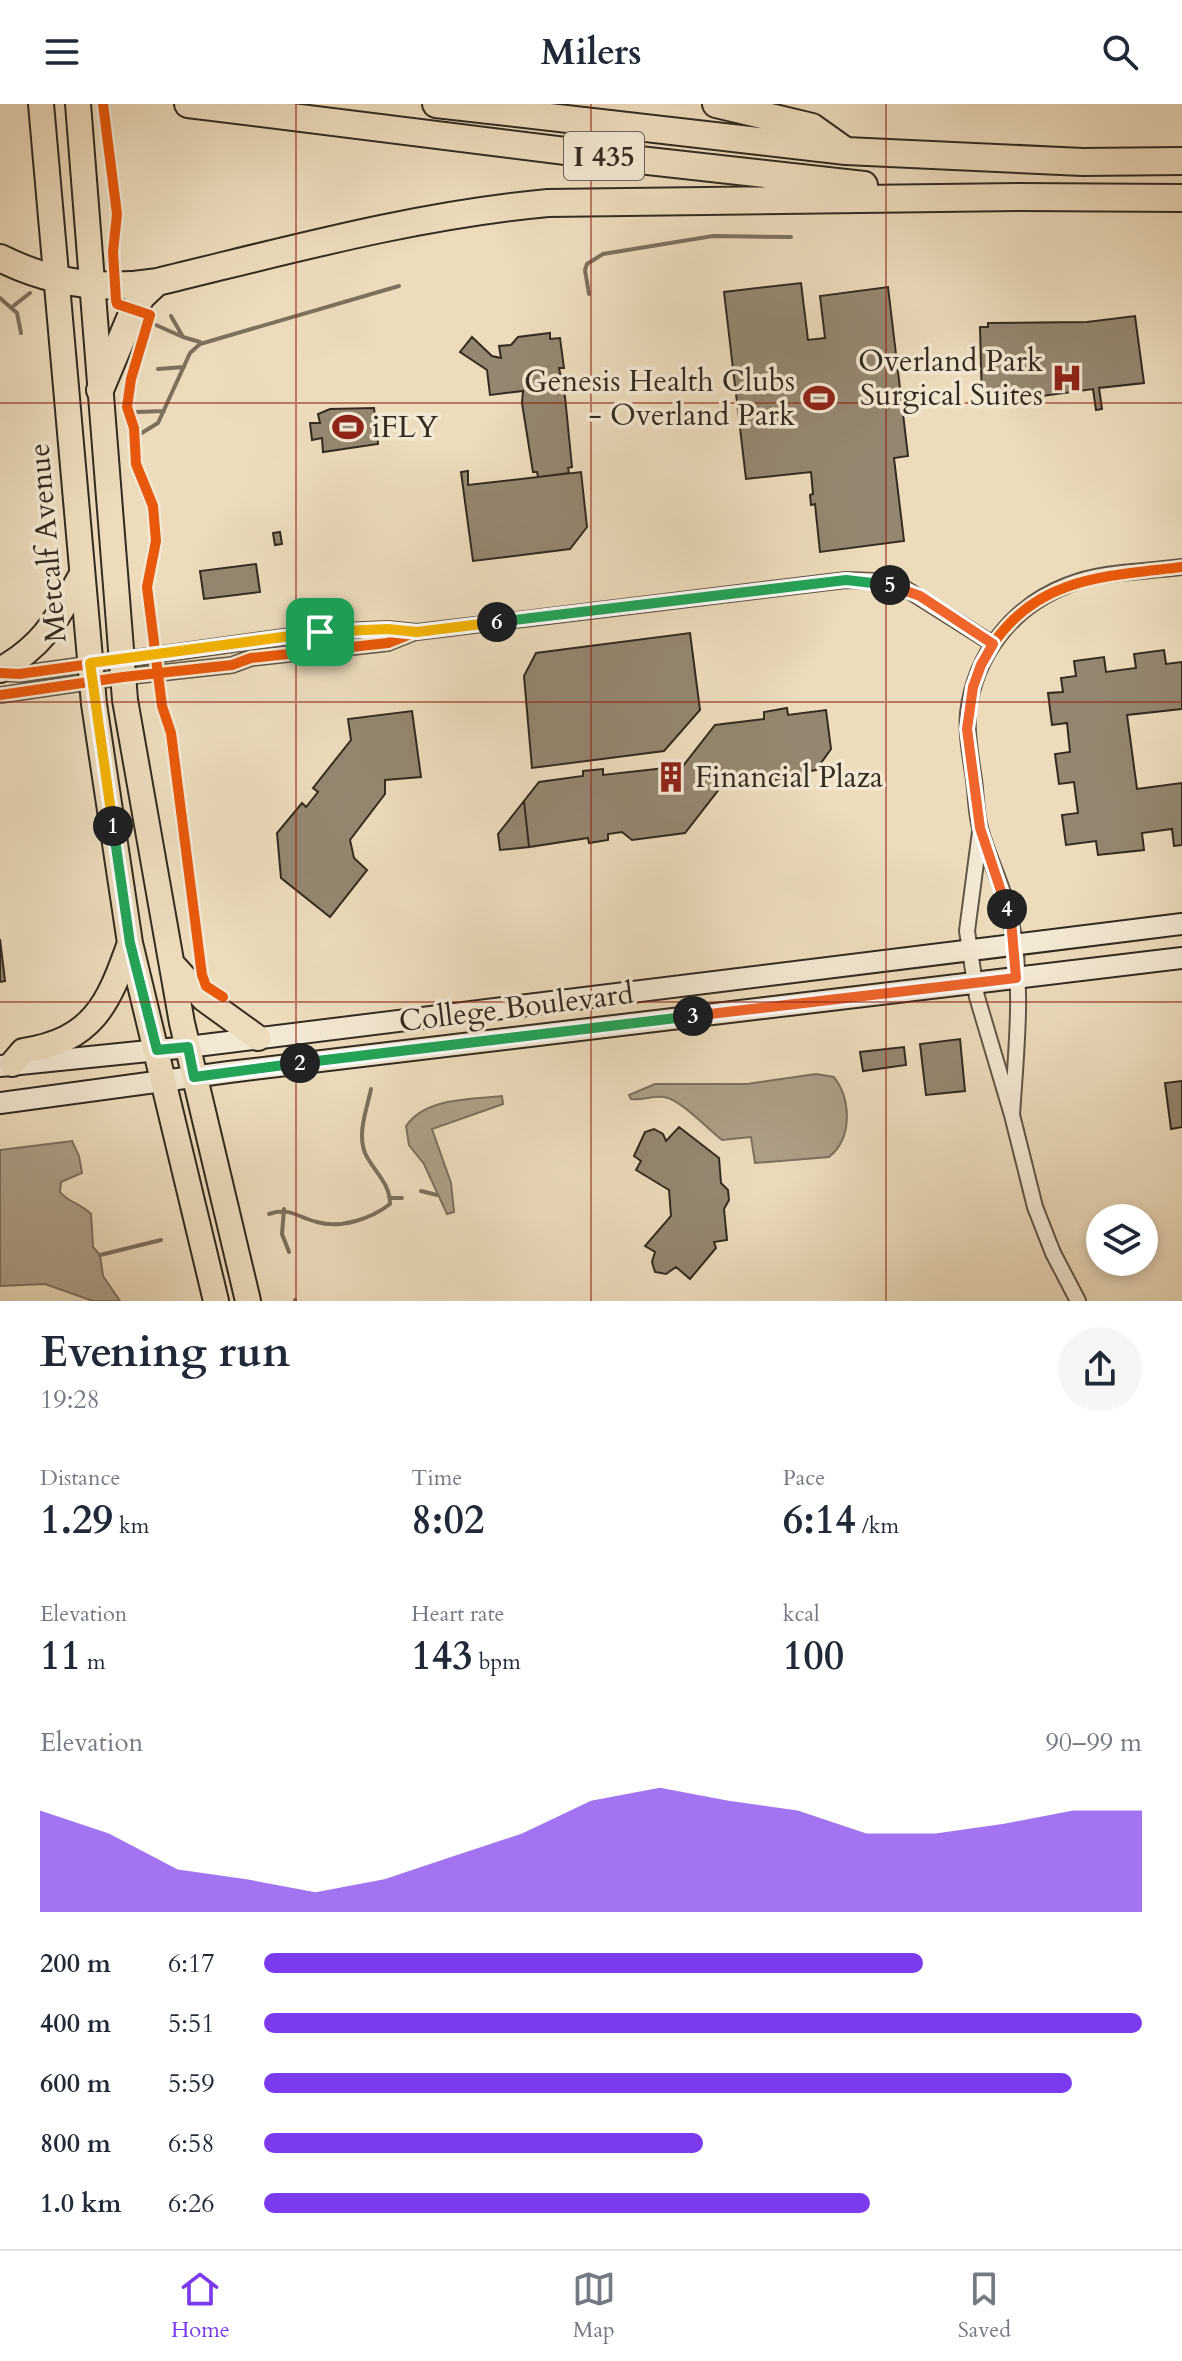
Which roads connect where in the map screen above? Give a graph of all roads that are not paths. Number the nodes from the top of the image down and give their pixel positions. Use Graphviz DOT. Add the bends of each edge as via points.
graph roads {
  1 [pos="41,104"];
  2 [pos="78,104"];
  3 [pos="188,104"];
  4 [pos="436,104"];
  5 [pos="716,104"];
  6 [pos="846,151"];
  7 [pos="1182,161"];
  8 [pos="1021,197"];
  9 [pos="1182,198"];
  10 [pos="0,258"];
  11 [pos="56,280"];
  12 [pos="157,282"];
  13 [pos="92,286"];
  14 [pos="100,390"];
  15 [pos="1182,567"];
  16 [pos="82,574"];
  17 [pos="417,632"];
  18 [pos="993,644"];
  19 [pos="122,667"];
  20 [pos="0,672"];
  21 [pos="91,672"];
  22 [pos="0,695"];
  23 [pos="980,828"];
  24 [pos="1182,924"];
  25 [pos="130,943"];
  26 [pos="1014,946"];
  27 [pos="971,951"];
  28 [pos="1182,958"];
  29 [pos="173,965"];
  30 [pos="1016,978"];
  31 [pos="976,982"];
  32 [pos="258,1038"];
  33 [pos="188,1047"];
  34 [pos="157,1050"];
  35 [pos="6,1065"];
  36 [pos="194,1077"];
  37 [pos="164,1081"];
  38 [pos="0,1103"];
  39 [pos="1012,1115"];
  40 [pos="216,1301"];
  41 [pos="248,1301"];
  42 [pos="1078,1301"];
  1 -- 11 [label="main road, Metcalf Avenue"];
  2 -- 13 [label="main road"];
  3 -- 8 [label="highway, I 435" via="782,177"];
  4 -- 6 [label="highway, I 435"];
  5 -- 6 [label="highway" via="812,127"];
  6 -- 7 [label="highway, I 435"];
  8 -- 9 [label="highway, I 435"];
  8 -- 12 [label="highway" via="548,203 486,209"];
  10 -- 11 [label="highway"];
  11 -- 13 [label="highway"];
  11 -- 16 [label="main road, Metcalf Avenue"];
  12 -- 13 [label="highway"];
  12 -- 14 [label="highway" via="134,309"];
  13 -- 14 [label="main road"];
  14 -- 19 [label="main road"];
  15 -- 18 [label="street" via="1070,584 1024,610"];
  16 -- 20 [label="main road" via="42,639"];
  16 -- 21 [label="main road, Metcalf Avenue"];
  17 -- 18 [label="street" via="846,580 906,589"];
  17 -- 19 [label="street" via="320,632"];
  17 -- 19 [label="street" via="388,643 251,658 232,665"];
  18 -- 23 [label="street" via="973,687 968,714"];
  19 -- 21 [label="street"];
  19 -- 29 [label="main road"];
  20 -- 21 [label="street"];
  21 -- 22 [label="street"];
  21 -- 25 [label="main road, Metcalf Avenue"];
  23 -- 26 [label="street" via="1011,920"];
  23 -- 27 [label="street" via="967,931"];
  24 -- 26 [label="main road, College Boulevard"];
  25 -- 34 [label="main road, Metcalf Avenue"];
  25 -- 35 [label="main road" via="110,994 93,1018 65,1040 23,1051"];
  26 -- 27 [label="main road, College Boulevard"];
  26 -- 30 [label="street"];
  27 -- 31 [label="street"];
  27 -- 32 [label="main road, College Boulevard"];
  28 -- 30 [label="main road, College Boulevard"];
  29 -- 32 [label="main road" via="204,999"];
  29 -- 33 [label="main road"];
  30 -- 31 [label="main road, College Boulevard"];
  30 -- 39 [label="street"];
  31 -- 36 [label="main road, College Boulevard"];
  31 -- 39 [label="street"];
  32 -- 33 [label="main road, College Boulevard"];
  33 -- 34 [label="main road, College Boulevard"];
  33 -- 36 [label="main road"];
  34 -- 35 [label="main road, College Boulevard"];
  34 -- 37 [label="main road, Metcalf Avenue"];
  36 -- 37 [label="main road, College Boulevard"];
  36 -- 41 [label="main road"];
  37 -- 38 [label="main road, College Boulevard"];
  37 -- 40 [label="main road, Metcalf Avenue"];
  39 -- 42 [label="street" via="1035,1207"];
}
